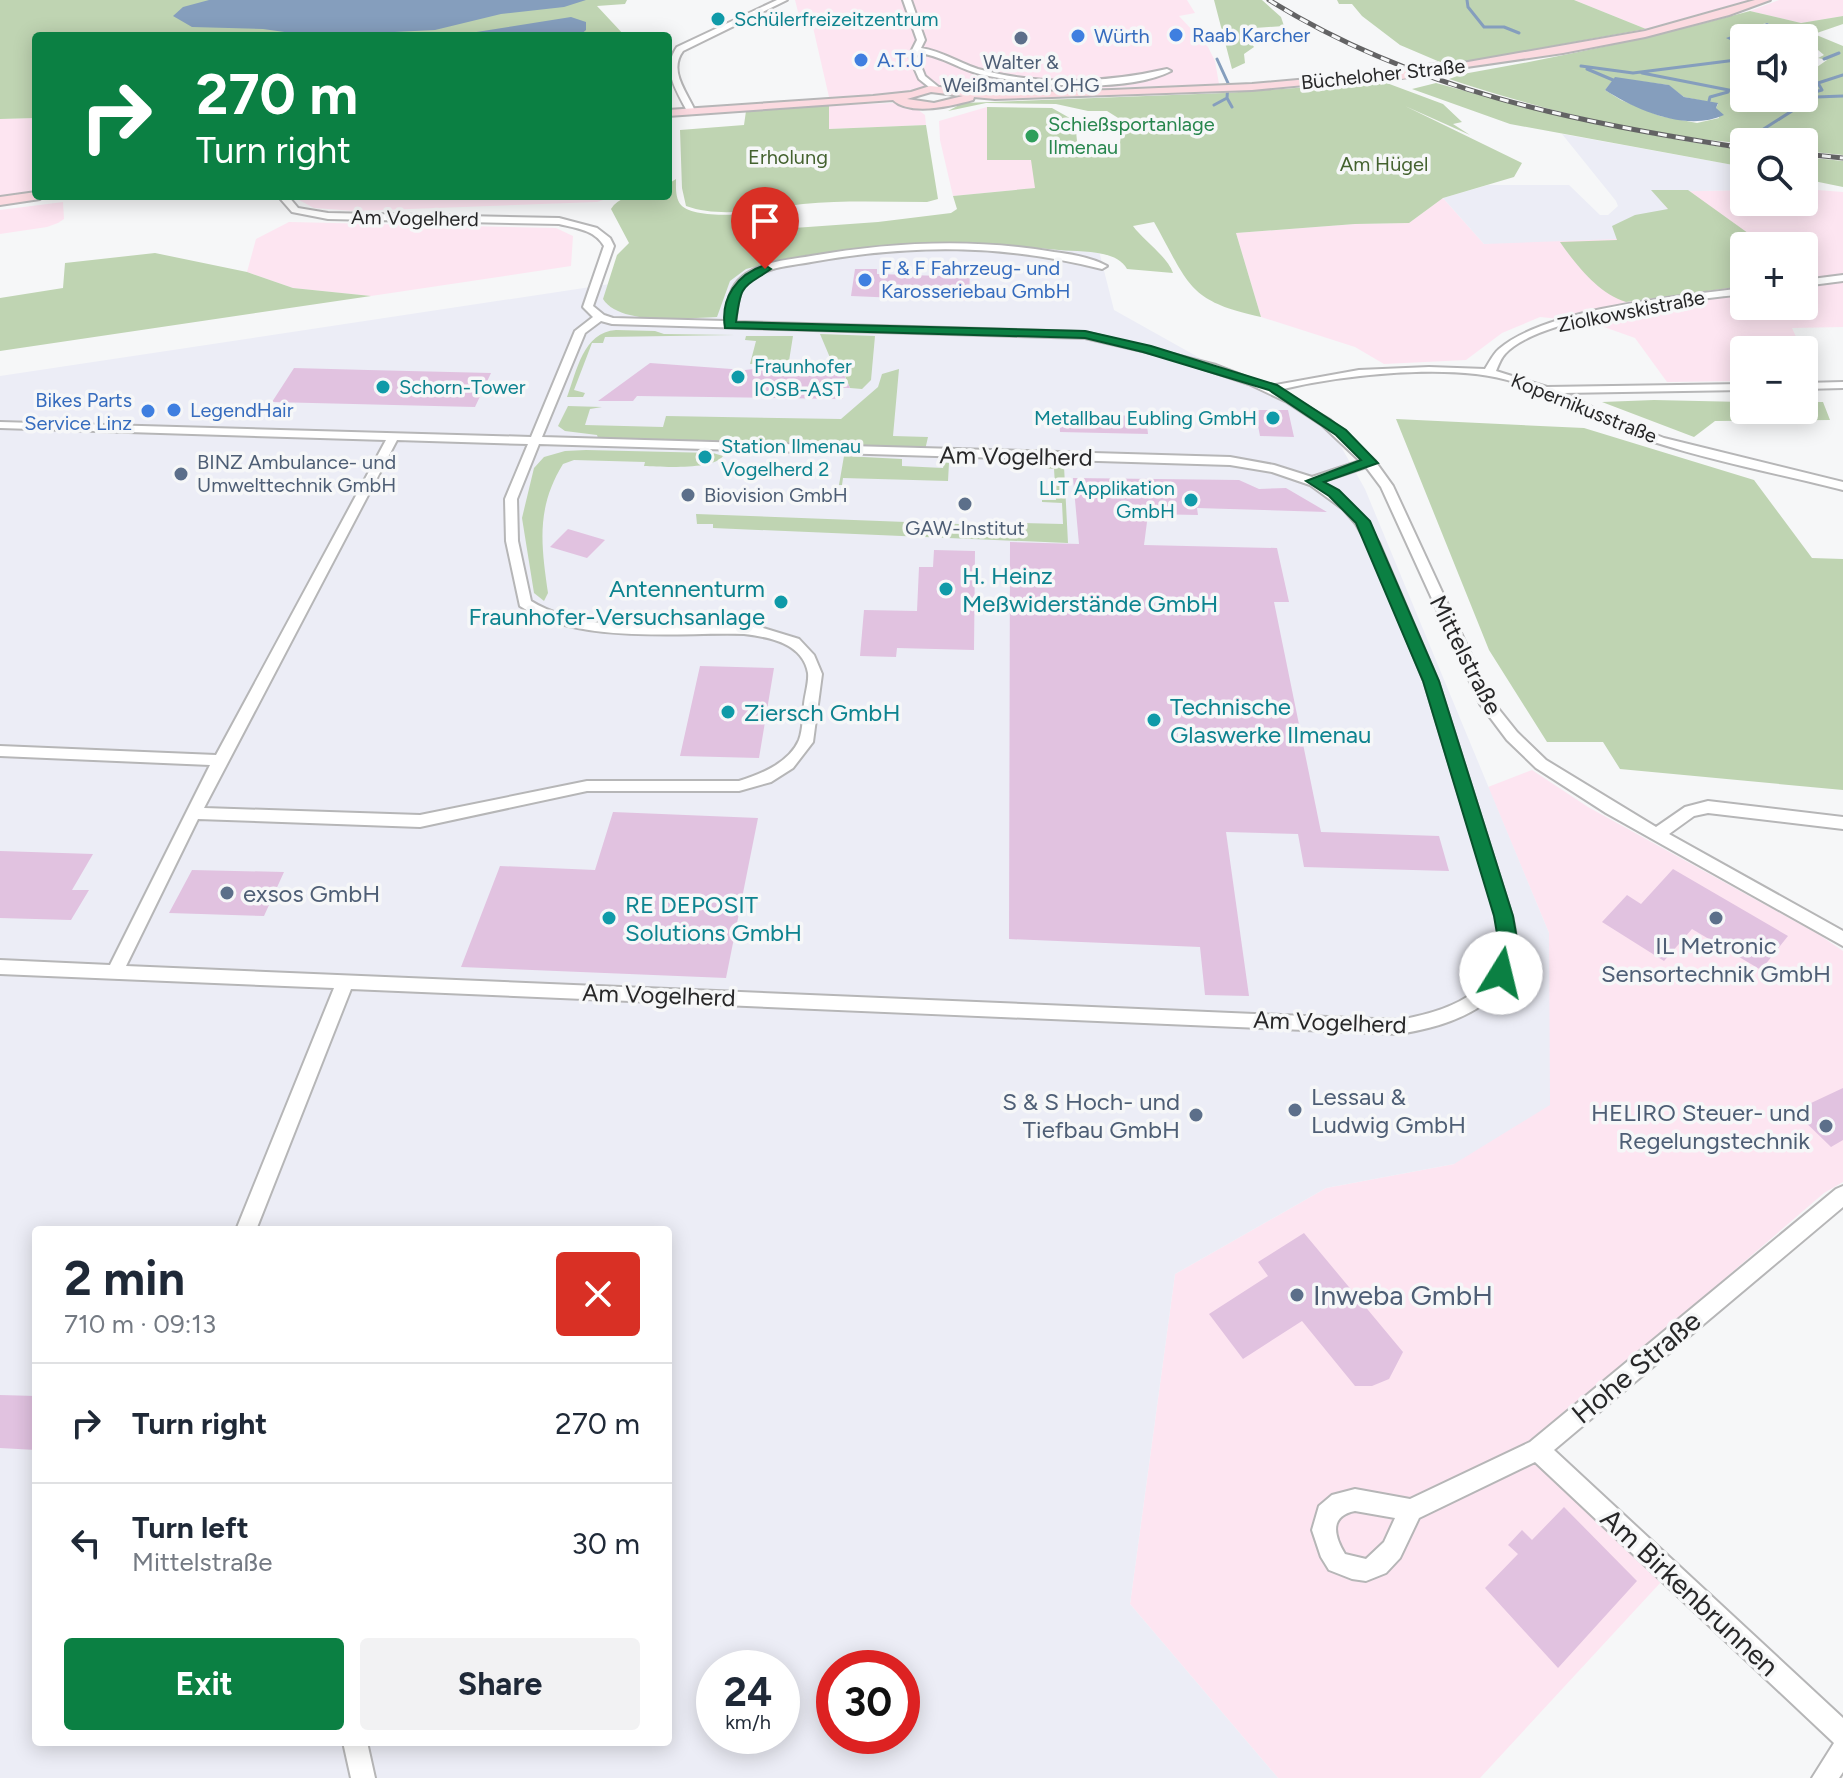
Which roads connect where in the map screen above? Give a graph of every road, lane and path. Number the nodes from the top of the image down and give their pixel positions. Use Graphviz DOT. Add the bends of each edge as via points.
graph roads {
  1 [pos="783,0"];
  2 [pos="907,0"];
  3 [pos="1765,0"];
  4 [pos="914,50"];
  5 [pos="672,58"];
  6 [pos="672,69"];
  7 [pos="1167,71"];
  8 [pos="922,77"];
  9 [pos="937,89"];
  10 [pos="916,96"];
  11 [pos="953,97"];
  12 [pos="691,111"];
  13 [pos="672,113"];
  14 [pos="32,197"];
  15 [pos="286,200"];
  16 [pos="0,201"];
  17 [pos="1102,266"];
  18 [pos="1843,278"];
  19 [pos="1818,281"];
  20 [pos="1730,293"];
  21 [pos="600,317"];
  22 [pos="729,325"];
  23 [pos="1490,371"];
  24 [pos="1843,385"];
  25 [pos="1818,386"];
  26 [pos="1730,387"];
  27 [pos="1273,388"];
  28 [pos="1543,390"];
  29 [pos="0,425"];
  30 [pos="393,437"];
  31 [pos="534,440"];
  32 [pos="1371,463"];
  33 [pos="1313,481"];
  34 [pos="1843,486"];
  35 [pos="0,751"];
  36 [pos="220,760"];
  37 [pos="193,813"];
  38 [pos="1843,823"];
  39 [pos="1658,834"];
  40 [pos="1843,939"];
  41 [pos="0,967"];
  42 [pos="114,973"];
  43 [pos="345,982"];
  44 [pos="1843,1195"];
  45 [pos="248,1226"];
  46 [pos="1538,1450"];
  47 [pos="1411,1510"];
  48 [pos="1843,1735"];
  49 [pos="356,1746"];
  50 [pos="1843,1751"];
  51 [pos="363,1778"];
  52 [pos="1824,1778"];
  1 -- 5 [label="street" via="680,49"];
  2 -- 4 [label="street" via="921,40"];
  3 -- 11 [label="main road, Bücheloher Straße, bridge" via="1606,41 1397,74 1202,90"];
  4 -- 7 [label="street" via="937,52 976,70 1040,84"];
  4 -- 8 [label="street"];
  6 -- 12 [label="street"];
  8 -- 9 [label="street"];
  8 -- 10 [label="street"];
  9 -- 10 [label="main road, Bücheloher Straße"];
  9 -- 11 [label="main road, Bücheloher Straße"];
  10 -- 11 [label="main road, Bücheloher Straße" via="934,106"];
  10 -- 12 [label="main road, Bücheloher Straße"];
  12 -- 13 [label="main road, Bücheloher Straße"];
  14 -- 16 [label="main road"];
  15 -- 21 [label="street, Am Vogelherd" via="295,210 328,216 569,223 602,235 609,246 588,307"];
  17 -- 22 [label="street" via="1065,254 973,246 826,256 751,274 733,296"];
  18 -- 19 [label="street"];
  20 -- 23 [label="street, Ziolkowskistraße" via="1539,329 1495,357"];
  21 -- 22 [label="street" via="626,323"];
  21 -- 31 [label="street" via="580,331"];
  22 -- 27 [label="street" via="1085,335"];
  23 -- 27 [label="street, Kopernikusstraße" via="1323,378"];
  23 -- 28 [label="street, Kopernikusstraße"];
  24 -- 25 [label="street"];
  26 -- 28 [label="street"];
  27 -- 32 [label="street, Mittelstraße" via="1341,432"];
  28 -- 34 [label="street, Kopernikusstraße" via="1659,440"];
  29 -- 30 [label="street, Am Vogelherd"];
  30 -- 31 [label="street, Am Vogelherd"];
  30 -- 36 [label="street"];
  31 -- 33 [label="street, Am Vogelherd" via="1230,461"];
  31 -- 37 [label="street" via="511,499 512,541 525,603 544,617 575,624 744,630 794,642 813,664 815,687 806,742 788,764 739,786 587,786 420,821"];
  32 -- 33 [label="street"];
  32 -- 39 [label="street, Mittelstraße" via="1387,486 1487,704 1541,764"];
  33 -- 43 [label="street, Am Vogelherd" via="1351,508 1373,543 1431,681 1504,916 1509,945 1501,973 1484,995 1458,1013 1398,1027"];
  35 -- 36 [label="street"];
  36 -- 37 [label="street"];
  37 -- 42 [label="street"];
  38 -- 39 [label="street" via="1708,807 1690,811"];
  39 -- 40 [label="street, Mittelstraße"];
  41 -- 42 [label="street, Am Vogelherd"];
  42 -- 43 [label="street, Am Vogelherd"];
  43 -- 45 [label="street"];
  44 -- 46 [label="street, Hohe Straße"];
  46 -- 47 [label="street, Hohe Straße"];
  46 -- 48 [label="street, Am Birkenbrunnen"];
  49 -- 51 [label="street"];
  50 -- 52 [label="street"];
}
